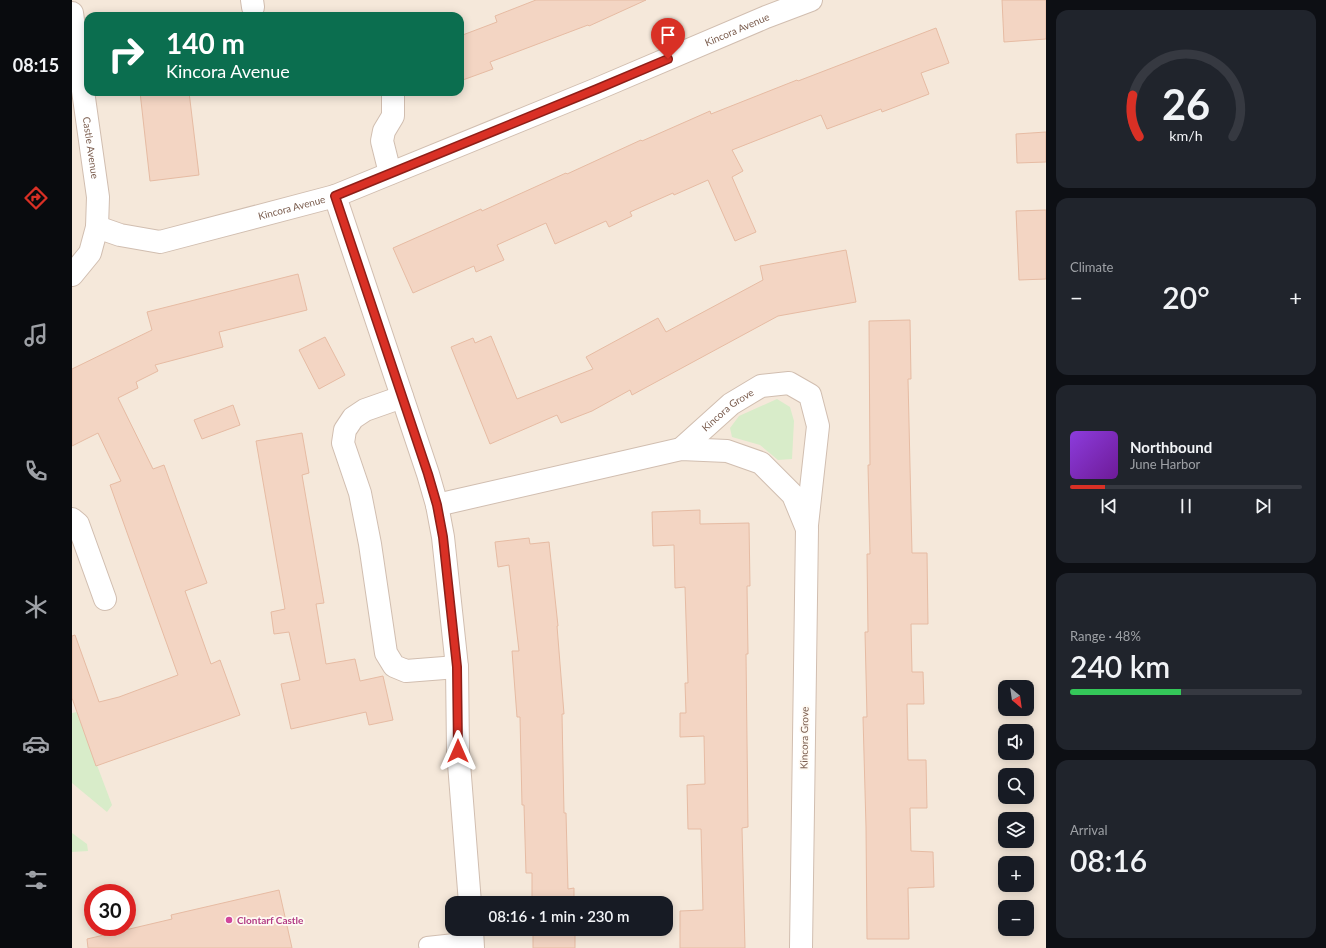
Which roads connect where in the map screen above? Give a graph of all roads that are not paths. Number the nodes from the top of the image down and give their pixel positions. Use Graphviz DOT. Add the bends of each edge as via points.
graph roads {
  1 [pos="811,0"];
  2 [pos="72,13"];
  3 [pos="393,96"];
  4 [pos="390,173"];
  5 [pos="335,196"];
  6 [pos="97,227"];
  7 [pos="72,275"];
  8 [pos="402,397"];
  9 [pos="681,449"];
  10 [pos="437,505"];
  11 [pos="72,519"];
  12 [pos="807,529"];
  13 [pos="105,600"];
  14 [pos="457,667"];
  15 [pos="469,896"];
  16 [pos="473,939"];
  17 [pos="427,946"];
  18 [pos="801,948"];
  1 -- 4 [label="street, Kincora Avenue"];
  2 -- 6 [label="street, Castle Avenue" via="98,197"];
  3 -- 4 [label="street" via="392,116 382,141"];
  4 -- 5 [label="street, Kincora Avenue"];
  5 -- 6 [label="street, Kincora Avenue" via="160,242 120,235"];
  5 -- 8 [label="street"];
  6 -- 7 [label="street, Castle Avenue" via="90,253"];
  8 -- 10 [label="street"];
  8 -- 14 [label="street" via="365,410 353,418 345,430 343,443 360,493 386,653 394,666 406,671"];
  9 -- 10 [label="street, Kincora Grove"];
  9 -- 12 [label="street, Kincora Grove" via="727,451 761,463 793,495"];
  9 -- 12 [label="street, Kincora Grove" via="731,404 761,386 789,383 810,395 818,426"];
  10 -- 14 [label="street" via="443,537"];
  11 -- 13 [label="street" via="78,524"];
  12 -- 18 [label="street, Kincora Grove"];
  14 -- 15 [label="street" via="458,751"];
  16 -- 17 [label="lane"];
}
